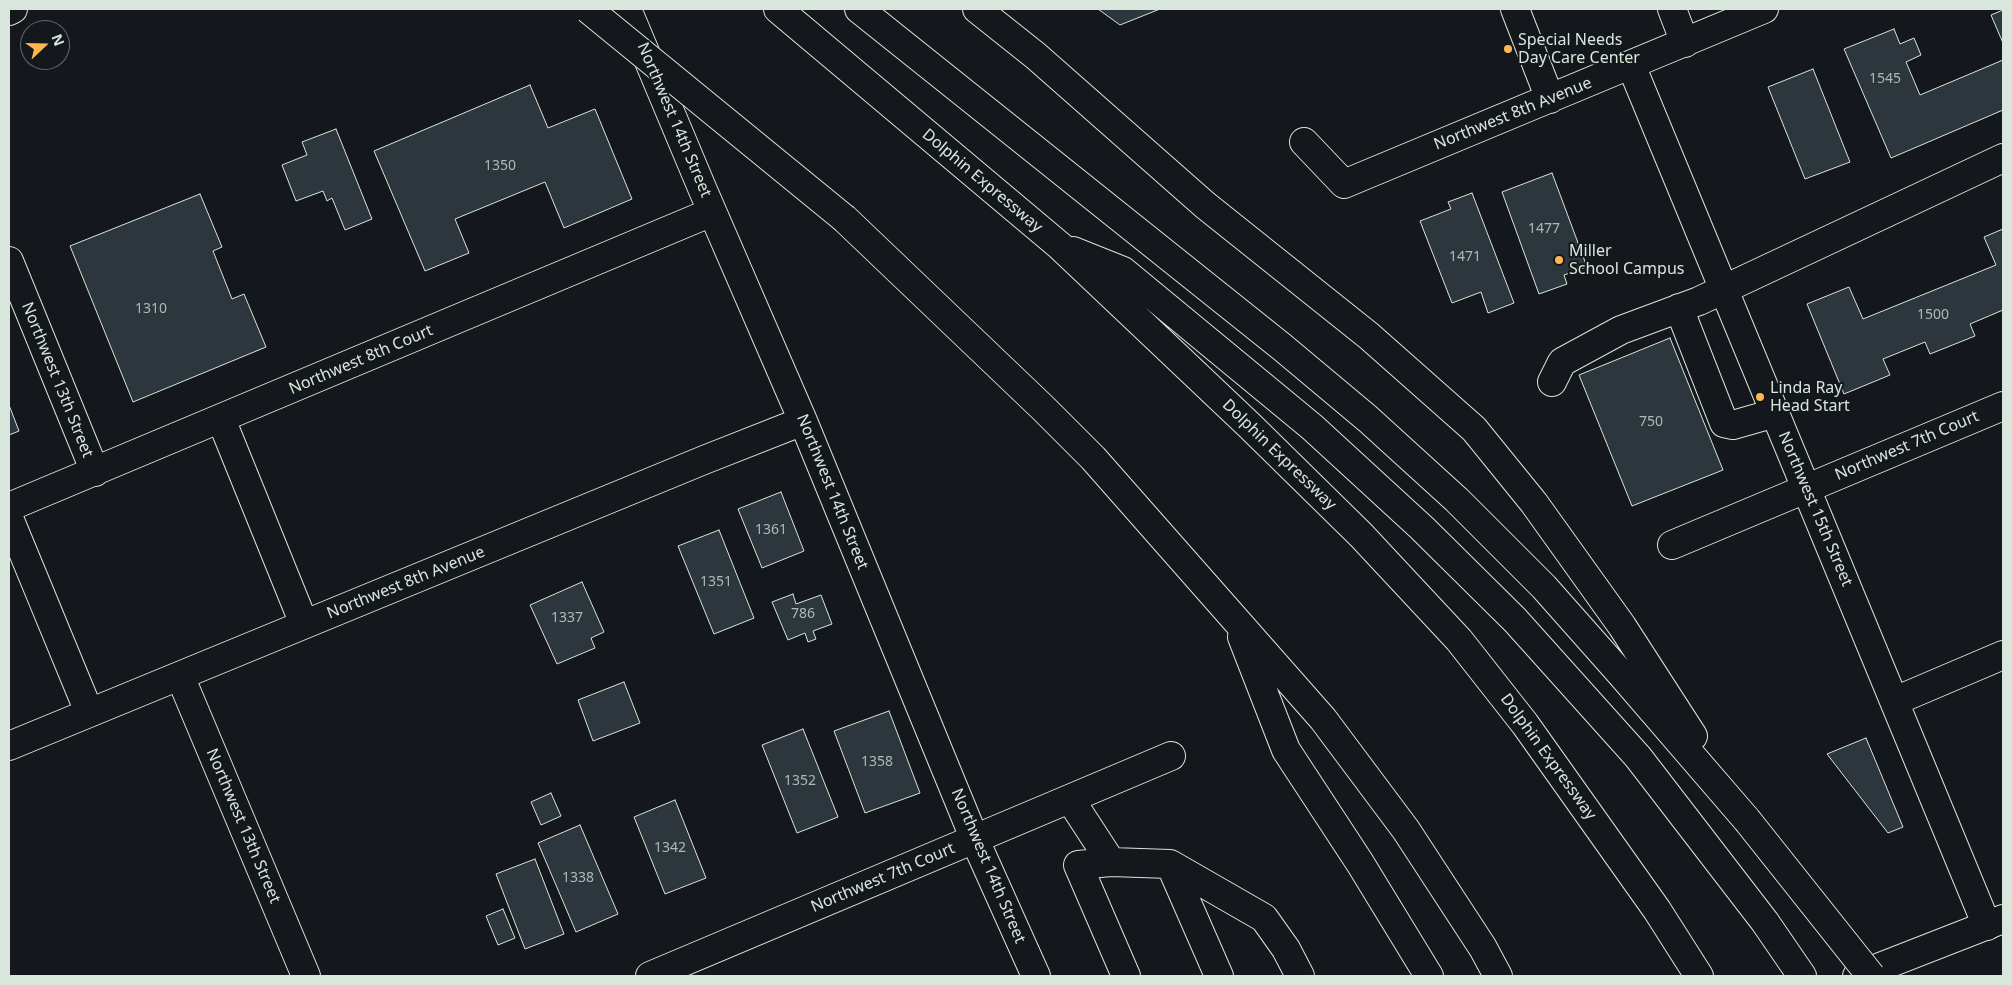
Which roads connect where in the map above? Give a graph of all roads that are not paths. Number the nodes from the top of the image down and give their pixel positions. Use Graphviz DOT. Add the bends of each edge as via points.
graph roads {
  1 [pos="13,9"];
  2 [pos="588,9"];
  3 [pos="627,9"];
  4 [pos="778,9"];
  5 [pos="860,9"];
  6 [pos="977,9"];
  7 [pos="1515,9"];
  8 [pos="1672,9"];
  9 [pos="1764,9"];
  10 [pos="9,11"];
  11 [pos="1685,43"];
  12 [pos="1632,66"];
  13 [pos="1550,99"];
  14 [pos="1304,142"];
  15 [pos="2003,158"];
  16 [pos="712,212"];
  17 [pos="1060,246"];
  18 [pos="9,261"];
  19 [pos="1724,289"];
  20 [pos="1679,308"];
  21 [pos="1552,382"];
  22 [pos="2003,406"];
  23 [pos="1775,412"];
  24 [pos="221,419"];
  25 [pos="803,421"];
  26 [pos="95,472"];
  27 [pos="1807,488"];
  28 [pos="9,507"];
  29 [pos="9,518"];
  30 [pos="1672,545"];
  31 [pos="1236,621"];
  32 [pos="304,624"];
  33 [pos="2003,655"];
  34 [pos="180,676"];
  35 [pos="1895,701"];
  36 [pos="89,712"];
  37 [pos="9,746"];
  38 [pos="1171,756"];
  39 [pos="1070,799"];
  40 [pos="1746,820"];
  41 [pos="975,840"];
  42 [pos="1111,862"];
  43 [pos="1170,864"];
  44 [pos="1995,922"];
  45 [pos="306,976"];
  46 [pos="650,976"];
  47 [pos="1036,976"];
  48 [pos="1126,976"];
  49 [pos="1219,976"];
  50 [pos="1300,976"];
  51 [pos="1429,976"];
  52 [pos="1498,976"];
  53 [pos="1699,976"];
  54 [pos="1802,976"];
  55 [pos="1857,976"];
  56 [pos="1871,976"];
  1 -- 10 [label="main road"];
  2 -- 31 [label="main road, bridge" via="845,219 1093,458"];
  3 -- 16 [label="main road, Northwest 14th Street"];
  4 -- 17 [label="main road, Dolphin Expressway"];
  5 -- 40 [label="main road" via="1282,347 1457,500 1544,588"];
  6 -- 40 [label="main road" via="1036,56 1204,205 1369,336 1474,429 1534,503 1622,626"];
  7 -- 13 [label="main road"];
  8 -- 11 [label="main road"];
  9 -- 11 [label="main road, Northwest 8th Avenue"];
  11 -- 12 [label="main road, Northwest 8th Avenue"];
  12 -- 13 [label="main road, Northwest 8th Avenue"];
  12 -- 19 [label="main road, Northwest 15th Street"];
  13 -- 14 [label="main road, Northwest 8th Avenue" via="1344,184"];
  15 -- 19 [label="main road"];
  16 -- 24 [label="main road, Northwest 8th Court"];
  16 -- 25 [label="main road, Northwest 14th Street"];
  17 -- 53 [label="main road, Dolphin Expressway" via="1361,535 1459,640 1525,724 1657,910"];
  17 -- 54 [label="main road" via="1123,271 1312,427 1422,528 1515,620 1638,757 1765,922"];
  18 -- 26 [label="main road, Northwest 13th Street"];
  19 -- 20 [label="main road"];
  19 -- 23 [label="main road, Northwest 15th Street"];
  20 -- 21 [label="main road" via="1621,330 1562,362"];
  20 -- 23 [label="main road" via="1724,423 1733,425"];
  22 -- 27 [label="main road, Northwest 7th Court"];
  23 -- 27 [label="main road, Northwest 15th Street"];
  24 -- 26 [label="main road, Northwest 8th Court"];
  24 -- 32 [label="main road"];
  25 -- 32 [label="main road, Northwest 8th Avenue"];
  25 -- 41 [label="main road, Northwest 14th Street"];
  26 -- 28 [label="main road, Northwest 8th Court"];
  27 -- 30 [label="main road, Northwest 7th Court"];
  27 -- 35 [label="main road, Northwest 15th Street"];
  29 -- 36 [label="main road"];
  31 -- 51 [label="main road" via="1286,750"];
  31 -- 52 [label="main road" via="1323,719 1406,830"];
  32 -- 34 [label="main road, Northwest 8th Avenue"];
  33 -- 35 [label="main road"];
  34 -- 36 [label="main road, Northwest 8th Avenue"];
  34 -- 45 [label="main road, Northwest 13th Street"];
  35 -- 44 [label="main road, Northwest 15th Street"];
  36 -- 37 [label="main road, Northwest 8th Avenue"];
  38 -- 39 [label="main road, Northwest 7th Court"];
  39 -- 41 [label="main road, Northwest 7th Court"];
  39 -- 42 [label="main road"];
  40 -- 56 [label="main road, bridge"];
  41 -- 46 [label="main road, Northwest 7th Court"];
  41 -- 47 [label="main road, Northwest 14th Street"];
  42 -- 43 [label="main road"];
  42 -- 48 [label="main road" via="1078,865"];
  43 -- 49 [label="main road"];
  43 -- 50 [label="main road" via="1264,918"];
  44 -- 55 [label="main road"];
}
